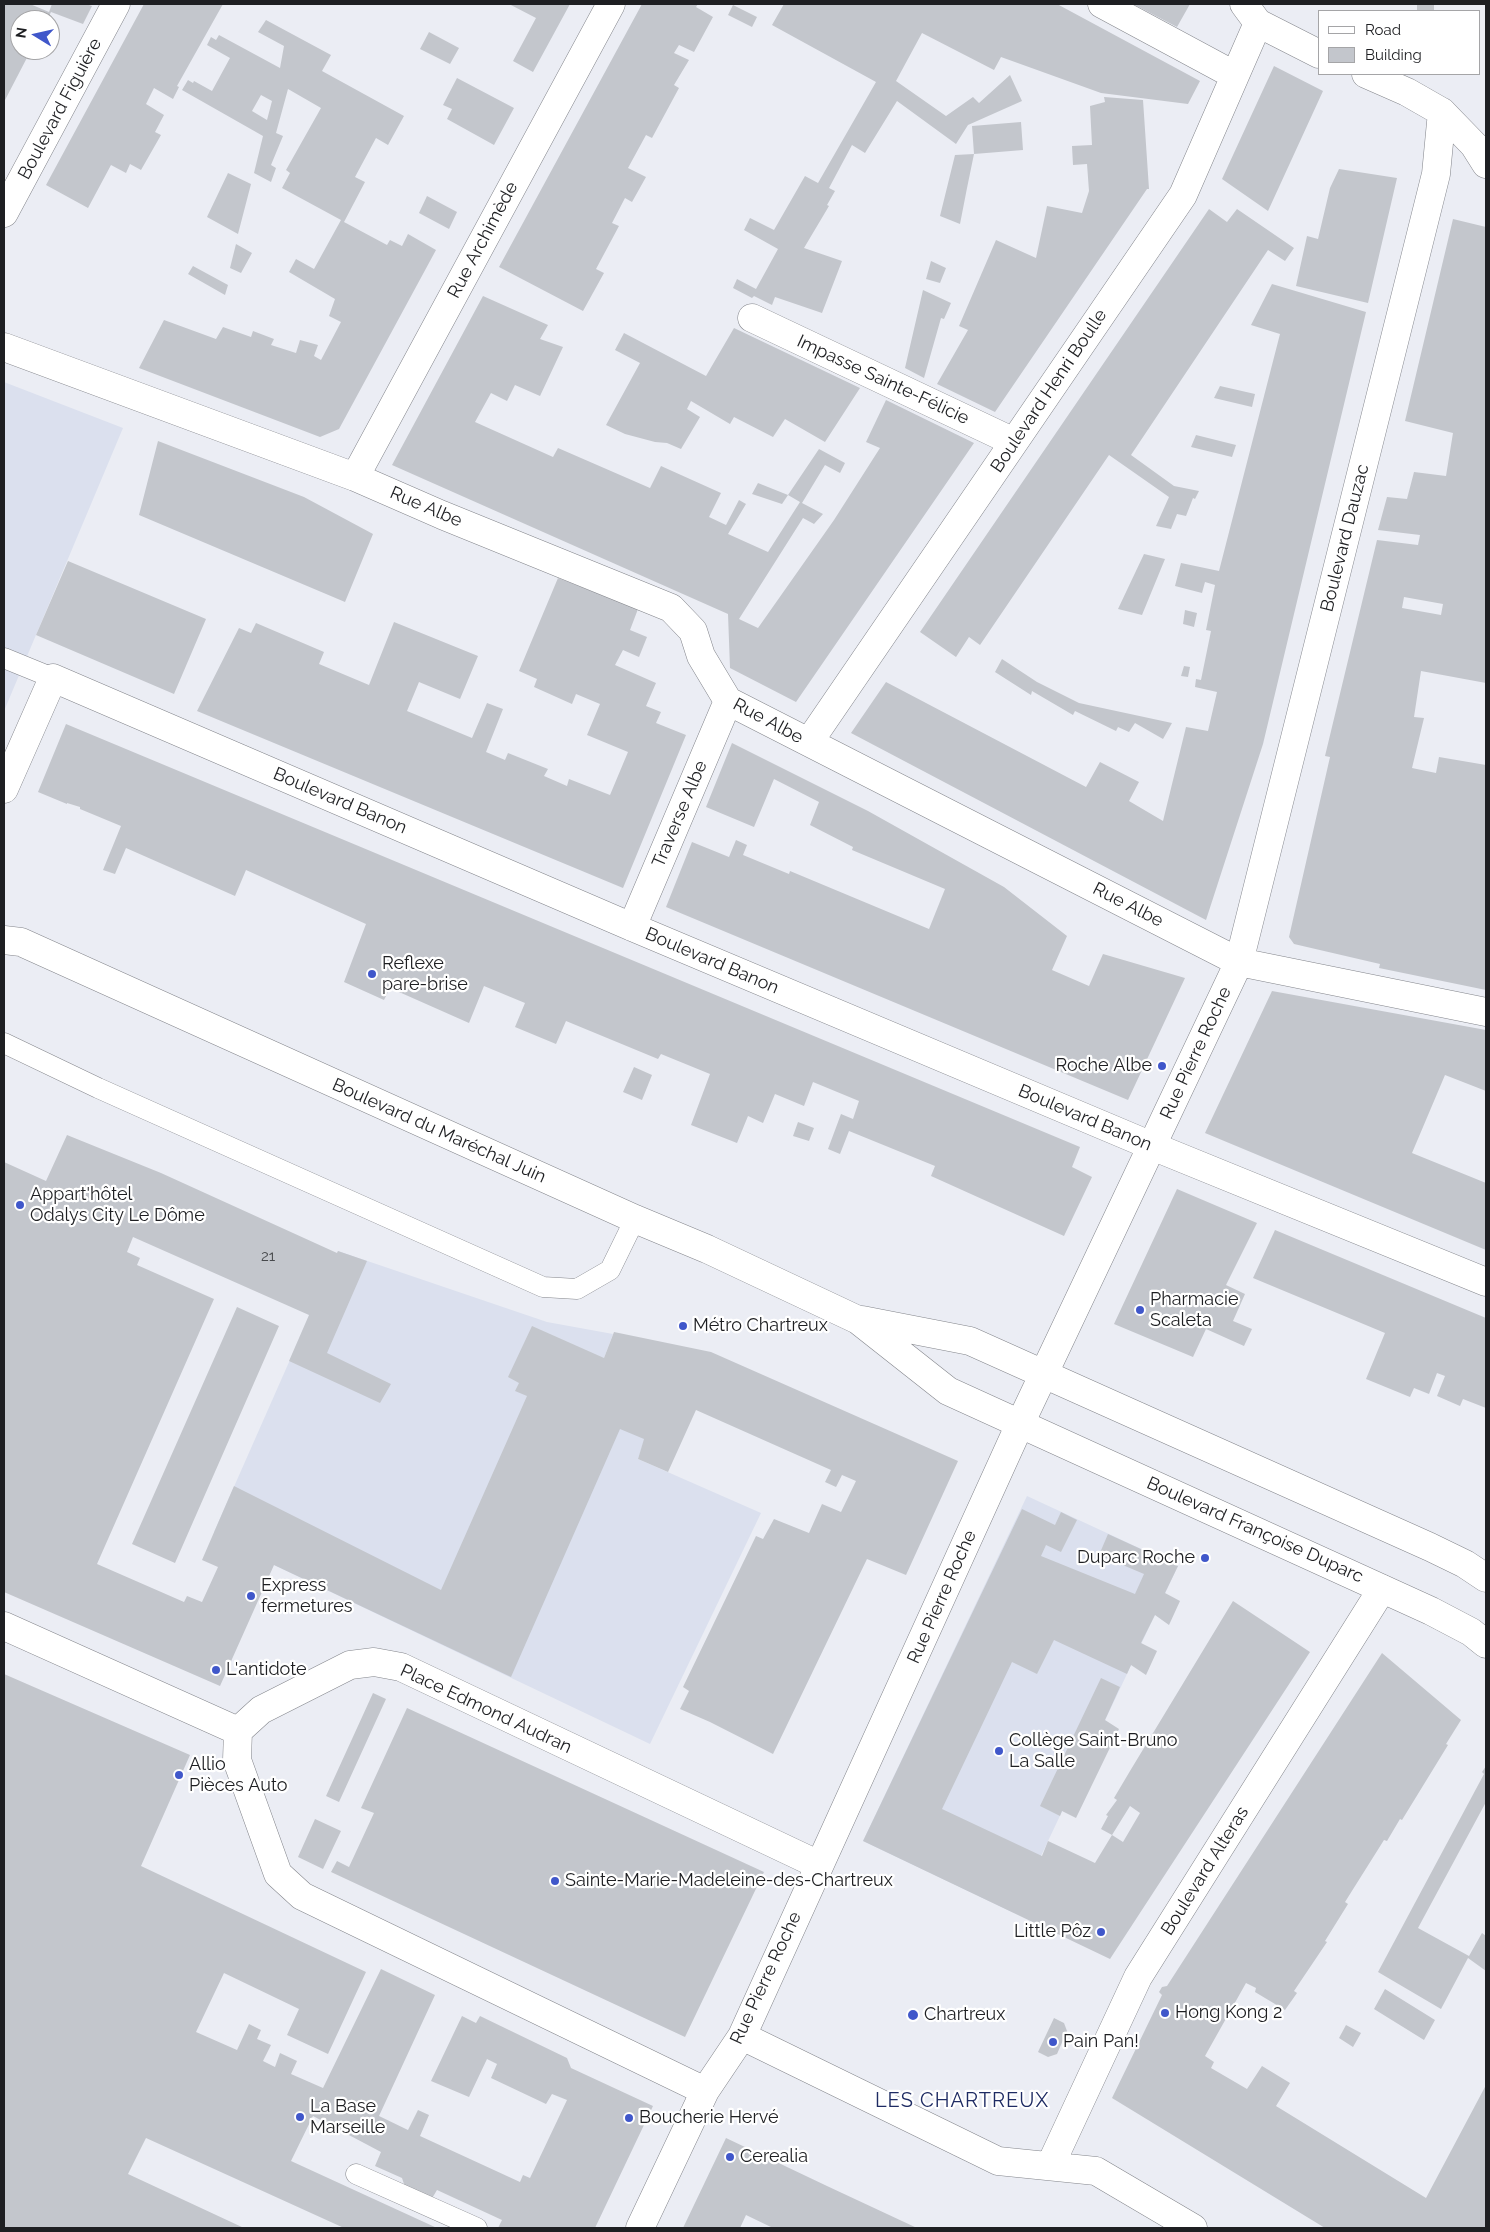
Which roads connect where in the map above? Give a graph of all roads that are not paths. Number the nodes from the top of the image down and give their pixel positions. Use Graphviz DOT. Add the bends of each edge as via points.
graph roads {
  1 [pos="116,4"];
  2 [pos="611,4"];
  3 [pos="1102,4"];
  4 [pos="1251,13"];
  5 [pos="1318,53"];
  6 [pos="1234,75"];
  7 [pos="1368,75"];
  8 [pos="1442,112"];
  9 [pos="1486,164"];
  10 [pos="4,213"];
  11 [pos="752,318"];
  12 [pos="4,347"];
  13 [pos="1014,442"];
  14 [pos="355,477"];
  15 [pos="4,658"];
  16 [pos="53,678"];
  17 [pos="728,701"];
  18 [pos="809,742"];
  19 [pos="4,789"];
  20 [pos="632,927"];
  21 [pos="9,936"];
  22 [pos="1239,962"];
  23 [pos="1486,1012"];
  24 [pos="4,1043"];
  25 [pos="1152,1146"];
  26 [pos="635,1219"];
  27 [pos="1486,1282"];
  28 [pos="858,1320"];
  29 [pos="1043,1374"];
  30 [pos="1020,1424"];
  31 [pos="1486,1578"];
  32 [pos="1382,1589"];
  33 [pos="4,1626"];
  34 [pos="1486,1644"];
  35 [pos="238,1731"];
  36 [pos="819,1865"];
  37 [pos="742,2036"];
  38 [pos="706,2091"];
  39 [pos="1050,2166"];
  40 [pos="356,2174"];
  41 [pos="477,2228"];
  42 [pos="640,2228"];
  43 [pos="1193,2228"];
  1 -- 10 [label="street, Boulevard Figuière"];
  2 -- 14 [label="street, Rue Archimède"];
  3 -- 6 [label="street"];
  4 -- 5 [label="street"];
  4 -- 6 [label="street, Boulevard Henri Boulle"];
  6 -- 13 [label="street, Boulevard Henri Boulle" via="1183,195"];
  7 -- 8 [label="street"];
  8 -- 9 [label="street" via="1474,145"];
  8 -- 22 [label="street, Boulevard Dauzac" via="1436,174"];
  11 -- 13 [label="street, Impasse Sainte-Félicie"];
  12 -- 14 [label="street, Rue Albe"];
  13 -- 18 [label="street, Boulevard Henri Boulle"];
  14 -- 17 [label="street, Rue Albe" via="671,608 692,631 700,656"];
  15 -- 16 [label="lane"];
  16 -- 19 [label="street"];
  16 -- 20 [label="street, Boulevard Banon"];
  17 -- 18 [label="street, Rue Albe"];
  17 -- 20 [label="street, Traverse Albe"];
  18 -- 22 [label="street, Rue Albe"];
  20 -- 25 [label="street, Boulevard Banon"];
  21 -- 26 [label="street, Boulevard du Maréchal Juin"];
  22 -- 23 [label="street, Rue Albe"];
  22 -- 25 [label="street, Rue Pierre Roche"];
  24 -- 26 [label="lane" via="543,1287 577,1288 610,1270"];
  25 -- 27 [label="street, Boulevard Banon"];
  25 -- 29 [label="street, Rue Pierre Roche"];
  26 -- 28 [label="street, Boulevard du Maréchal Juin"];
  28 -- 29 [label="street, Boulevard du Maréchal Juin" via="970,1341"];
  28 -- 30 [label="street, Boulevard du Maréchal Juin" via="948,1392"];
  29 -- 30 [label="street, Rue Pierre Roche"];
  29 -- 31 [label="street" via="1430,1547"];
  30 -- 32 [label="street, Boulevard Françoise Duparc"];
  30 -- 36 [label="street, Rue Pierre Roche"];
  32 -- 34 [label="street, Boulevard Françoise Duparc" via="1471,1632"];
  32 -- 39 [label="street, Boulevard Alteras" via="1138,1977"];
  33 -- 35 [label="street"];
  35 -- 36 [label="street, Place Edmond Audran" via="262,1710 350,1665 374,1662 401,1668"];
  35 -- 38 [label="street" via="237,1760 278,1874 302,1896"];
  36 -- 37 [label="street, Rue Pierre Roche"];
  37 -- 38 [label="street, Rue Pierre Roche"];
  37 -- 39 [label="street" via="998,2161"];
  38 -- 42 [label="street, Rue Pierre Roche"];
  39 -- 43 [label="street" via="1096,2171"];
  40 -- 41 [label="lane"];
}
